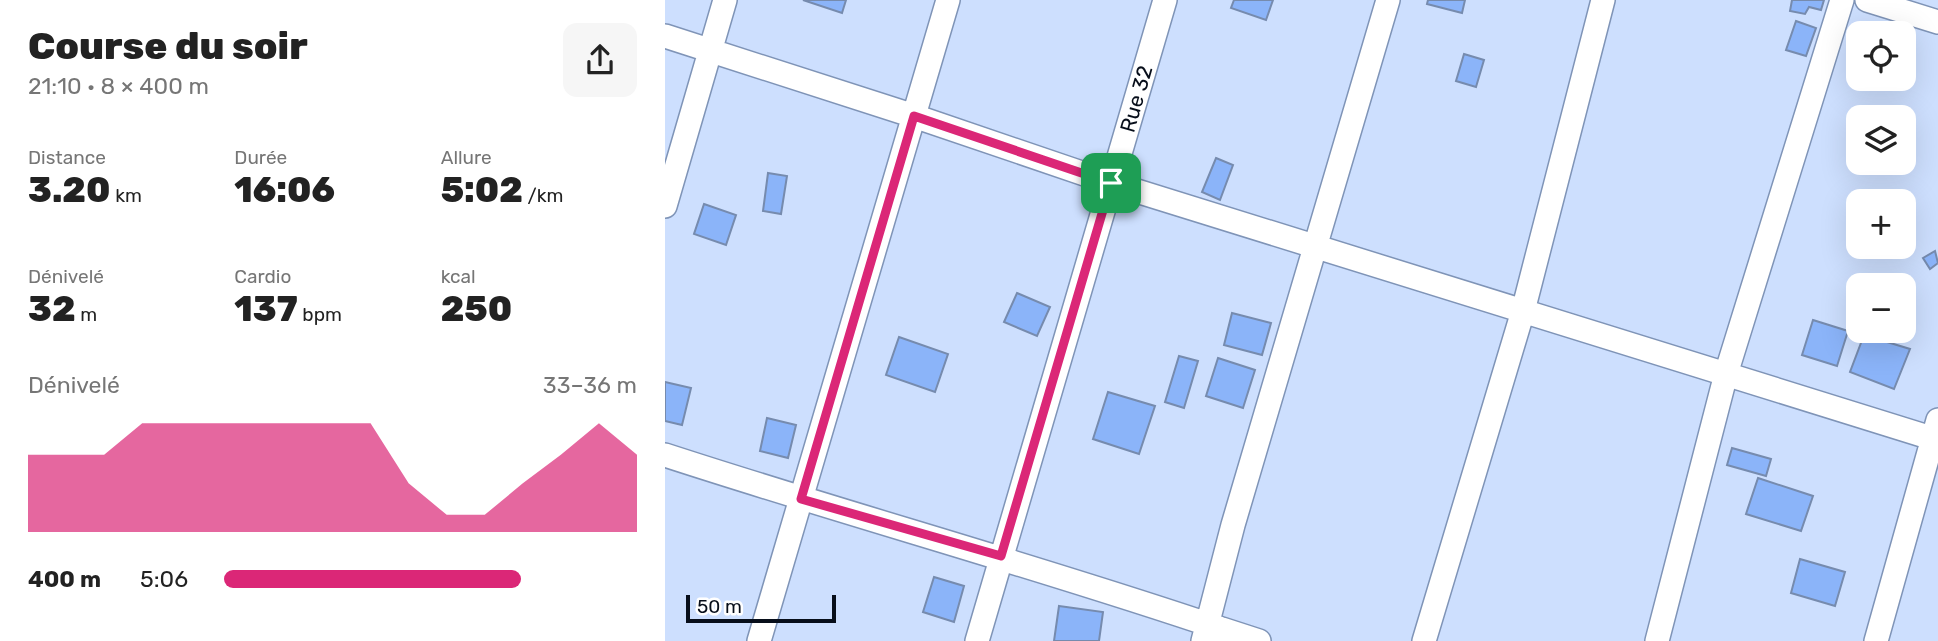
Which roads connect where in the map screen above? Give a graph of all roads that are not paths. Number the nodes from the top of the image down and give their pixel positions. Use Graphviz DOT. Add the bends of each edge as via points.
graph roads {
  1 [pos="725,0"];
  2 [pos="948,0"];
  3 [pos="1165,0"];
  4 [pos="1388,0"];
  5 [pos="1603,0"];
  6 [pos="1842,0"];
  7 [pos="1867,0"];
  8 [pos="1938,22"];
  9 [pos="665,36"];
  10 [pos="710,52"];
  11 [pos="914,116"];
  12 [pos="1111,183"];
  13 [pos="665,206"];
  14 [pos="1315,247"];
  15 [pos="1523,312"];
  16 [pos="1726,374"];
  17 [pos="1936,433"];
  18 [pos="665,455"];
  19 [pos="801,499"];
  20 [pos="1001,556"];
  21 [pos="1210,631"];
  22 [pos="759,641"];
  23 [pos="977,641"];
  24 [pos="1259,641"];
  25 [pos="1424,641"];
  26 [pos="1657,641"];
  27 [pos="1876,641"];
  1 -- 10 [label="street"];
  2 -- 11 [label="street"];
  3 -- 12 [label="street, Rue 32"];
  4 -- 14 [label="street"];
  5 -- 15 [label="street"];
  6 -- 16 [label="street"];
  7 -- 8 [label="street"];
  9 -- 10 [label="street"];
  10 -- 11 [label="street"];
  10 -- 13 [label="street"];
  11 -- 12 [label="street"];
  11 -- 19 [label="street"];
  12 -- 14 [label="street"];
  12 -- 20 [label="street, Rue 32"];
  14 -- 15 [label="street"];
  14 -- 21 [label="street" via="1233,525"];
  15 -- 16 [label="street"];
  15 -- 25 [label="street"];
  16 -- 17 [label="street"];
  16 -- 26 [label="street"];
  17 -- 27 [label="street"];
  18 -- 19 [label="street"];
  19 -- 20 [label="street"];
  19 -- 22 [label="street"];
  20 -- 21 [label="street"];
  20 -- 23 [label="street, Rue 32"];
  21 -- 24 [label="street"];
}
